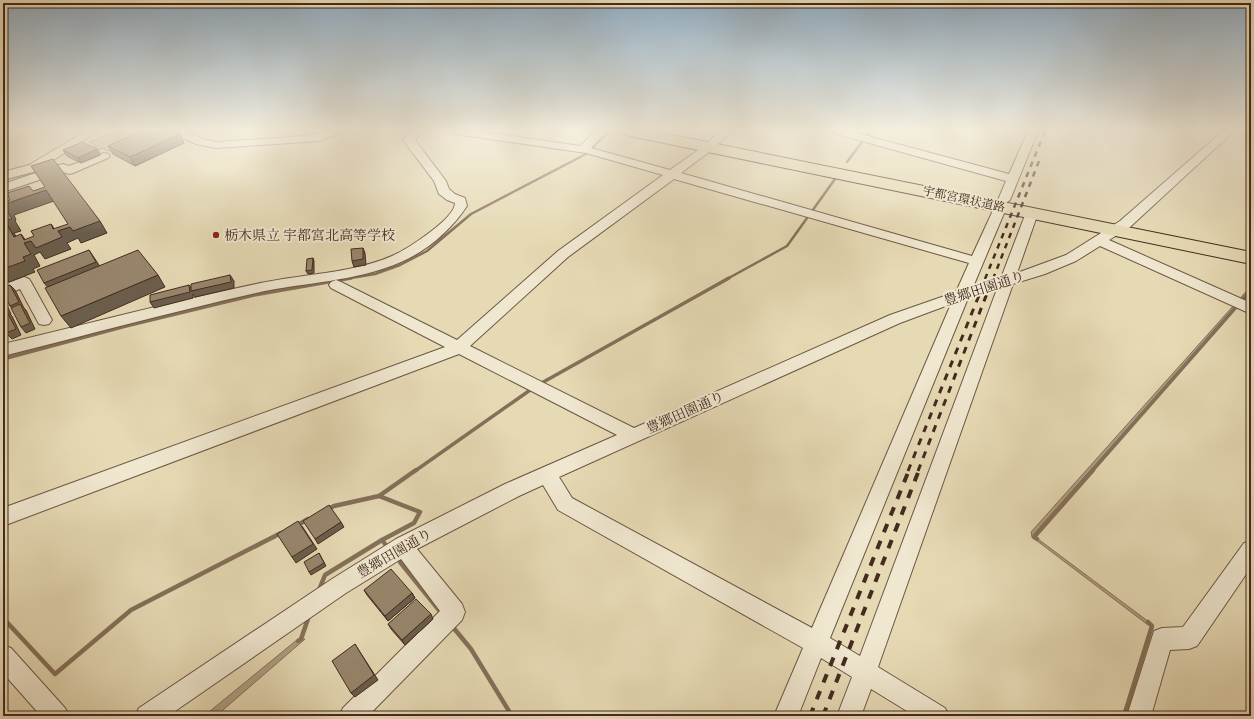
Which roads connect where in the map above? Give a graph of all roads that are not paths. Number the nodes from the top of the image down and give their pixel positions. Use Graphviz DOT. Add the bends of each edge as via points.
graph roads {
  1 [pos="39,165"];
  2 [pos="83,165"];
  3 [pos="428,165"];
  4 [pos="639,165"];
  5 [pos="686,165"];
  6 [pos="829,165"];
  7 [pos="960,165"];
  8 [pos="1019,165"];
  9 [pos="1191,165"];
  10 [pos="673,174"];
  11 [pos="3,176"];
  12 [pos="1013,179"];
  13 [pos="3,188"];
  14 [pos="1003,203"];
  15 [pos="1032,213"];
  16 [pos="1120,227"];
  17 [pos="1100,241"];
  18 [pos="1251,250"];
  19 [pos="1251,258"];
  20 [pos="976,261"];
  21 [pos="1006,281"];
  22 [pos="336,285"];
  23 [pos="3,291"];
  24 [pos="962,295"];
  25 [pos="1251,309"];
  26 [pos="44,320"];
  27 [pos="459,347"];
  28 [pos="3,350"];
  29 [pos="633,435"];
  30 [pos="547,474"];
  31 [pos="3,517"];
  32 [pos="403,546"];
  33 [pos="1251,550"];
  34 [pos="817,643"];
  35 [pos="3,656"];
  36 [pos="865,672"];
  37 [pos="57,716"];
  38 [pos="147,716"];
  39 [pos="351,716"];
  40 [pos="786,716"];
  41 [pos="849,716"];
  42 [pos="937,716"];
  43 [pos="1140,716"];
  1 -- 11 [label="street"];
  2 -- 13 [label="street" via="69,170 63,168"];
  3 -- 28 [label="street" via="440,181 443,191 461,201 461,206 452,219 425,243 397,259 369,269 257,288"];
  4 -- 10 [label="street"];
  5 -- 10 [label="street"];
  6 -- 14 [label="highway, 宇都宮環状道路"];
  7 -- 12 [label="street"];
  8 -- 12 [label="street"];
  9 -- 16 [label="street, 豊郷田園通り"];
  10 -- 20 [label="street"];
  10 -- 27 [label="street" via="563,254"];
  12 -- 14 [label="street"];
  14 -- 15 [label="highway, 宇都宮環状道路"];
  14 -- 16 [label="highway, 宇都宮環状道路"];
  14 -- 20 [label="street"];
  15 -- 16 [label="highway, 宇都宮環状道路"];
  15 -- 21 [label="street"];
  16 -- 17 [label="street, 豊郷田園通り"];
  16 -- 18 [label="highway, 宇都宮環状道路"];
  16 -- 19 [label="highway, 宇都宮環状道路"];
  17 -- 21 [label="street, 豊郷田園通り" via="1057,265"];
  17 -- 25 [label="street"];
  20 -- 24 [label="street"];
  21 -- 24 [label="street, 豊郷田園通り"];
  21 -- 36 [label="street"];
  22 -- 27 [label="street"];
  23 -- 26 [label="street" via="24,282"];
  24 -- 29 [label="street, 豊郷田園通り" via="896,319"];
  24 -- 34 [label="street"];
  27 -- 29 [label="street"];
  27 -- 31 [label="street"];
  29 -- 30 [label="street, 豊郷田園通り"];
  30 -- 32 [label="street, 豊郷田園通り"];
  30 -- 34 [label="street" via="565,504"];
  32 -- 38 [label="street, 豊郷田園通り" via="339,586"];
  32 -- 39 [label="street" via="454,612"];
  33 -- 43 [label="street" via="1189,638 1162,639"];
  34 -- 36 [label="street"];
  34 -- 40 [label="street"];
  35 -- 37 [label="street"];
  36 -- 41 [label="street"];
  36 -- 42 [label="street"];
}
